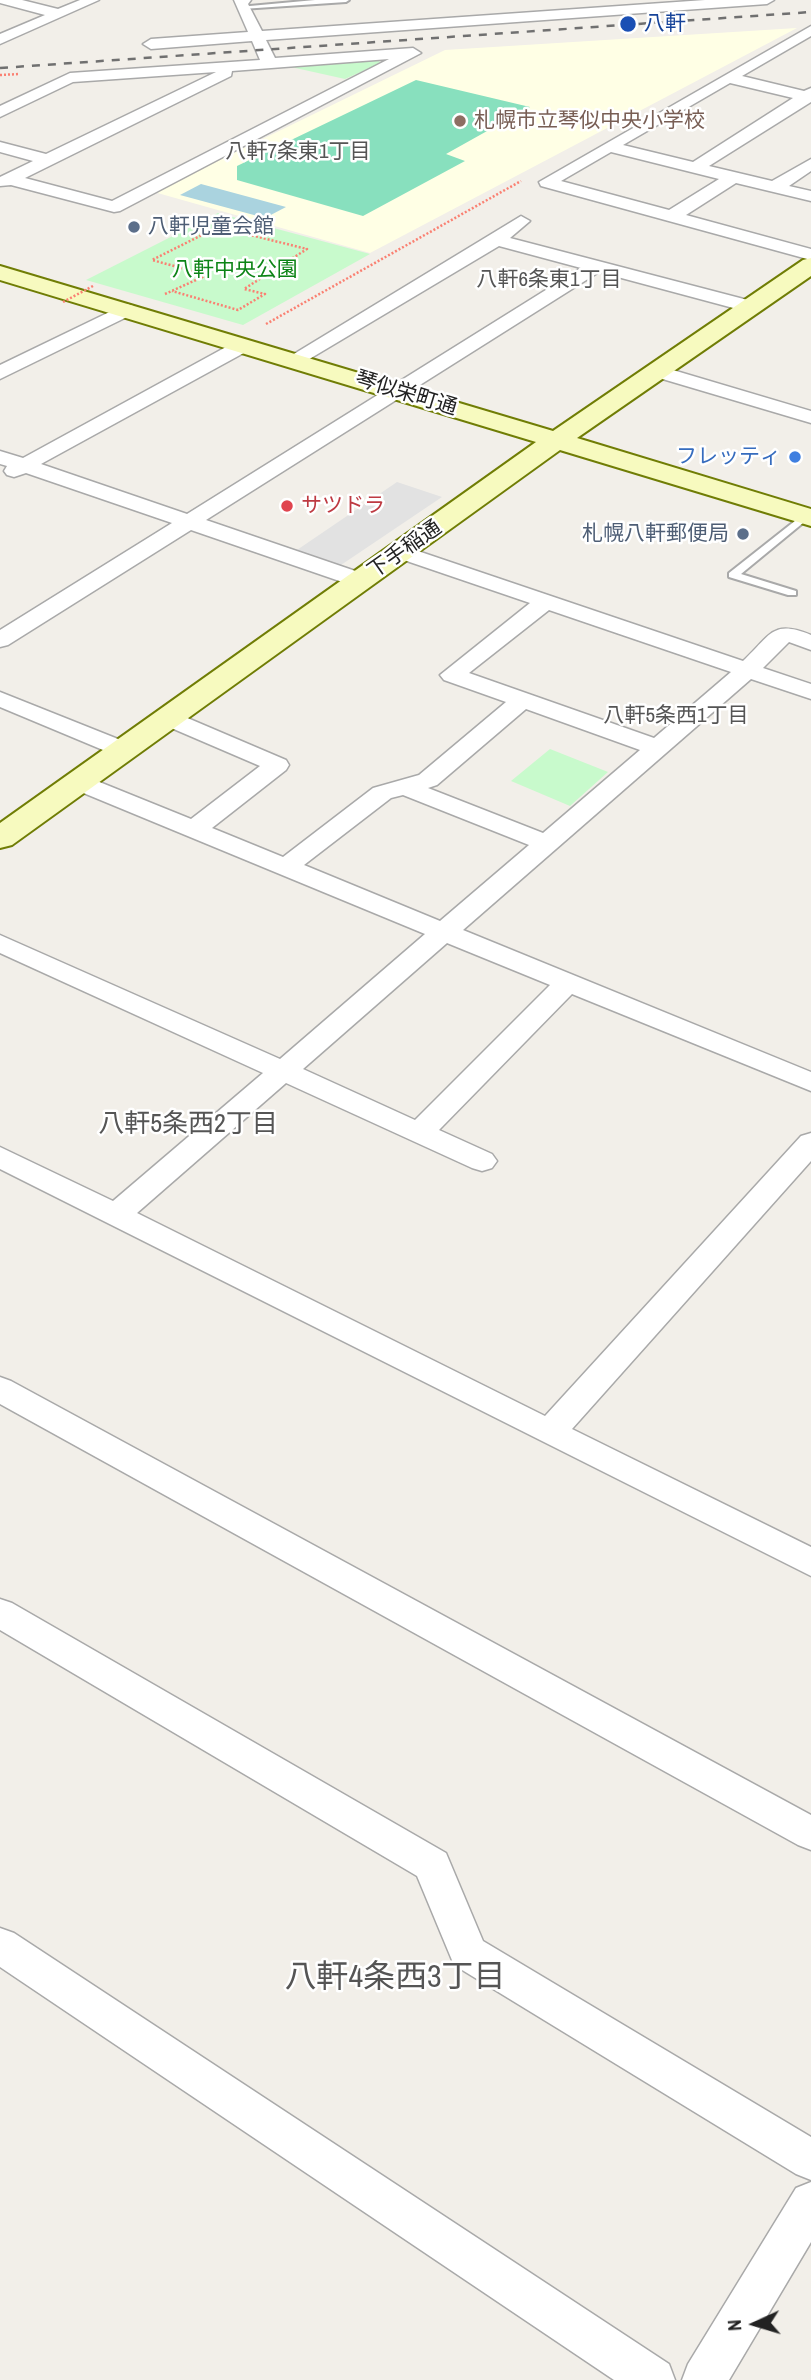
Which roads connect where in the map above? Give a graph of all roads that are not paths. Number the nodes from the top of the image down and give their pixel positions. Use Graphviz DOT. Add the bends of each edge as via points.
graph roads {
  1 [pos="5,0"];
  2 [pos="92,0"];
  3 [pos="346,0"];
  4 [pos="586,0"];
  5 [pos="762,0"];
  6 [pos="767,0"];
  7 [pos="243,4"];
  8 [pos="598,12"];
  9 [pos="60,14"];
  10 [pos="811,30"];
  11 [pos="257,36"];
  12 [pos="0,38"];
  13 [pos="151,44"];
  14 [pos="270,64"];
  15 [pos="239,66"];
  16 [pos="728,78"];
  17 [pos="810,95"];
  18 [pos="0,111"];
  19 [pos="0,147"];
  20 [pos="610,147"];
  21 [pos="48,160"];
  22 [pos="811,164"];
  23 [pos="695,168"];
  24 [pos="733,177"];
  25 [pos="5,181"];
  26 [pos="775,187"];
  27 [pos="811,196"];
  28 [pos="671,216"];
  29 [pos="521,221"];
  30 [pos="497,240"];
  31 [pos="811,255"];
  32 [pos="811,264"];
  33 [pos="595,267"];
  34 [pos="0,273"];
  35 [pos="752,307"];
  36 [pos="126,310"];
  37 [pos="244,345"];
  38 [pos="295,360"];
  39 [pos="3,369"];
  40 [pos="656,371"];
  41 [pos="396,391"];
  42 [pos="806,410"];
  43 [pos="557,440"];
  44 [pos="0,457"];
  45 [pos="24,465"];
  46 [pos="0,478"];
  47 [pos="808,517"];
  48 [pos="187,522"];
  49 [pos="403,552"];
  50 [pos="362,581"];
  51 [pos="792,593"];
  52 [pos="546,601"];
  53 [pos="0,640"];
  54 [pos="811,643"];
  55 [pos="747,670"];
  56 [pos="811,692"];
  57 [pos="0,699"];
  58 [pos="522,700"];
  59 [pos="170,719"];
  60 [pos="656,747"];
  61 [pos="124,750"];
  62 [pos="78,782"];
  63 [pos="405,787"];
  64 [pos="193,830"];
  65 [pos="0,838"];
  66 [pos="545,842"];
  67 [pos="285,867"];
  68 [pos="442,932"];
  69 [pos="0,943"];
  70 [pos="568,983"];
  71 [pos="281,1072"];
  72 [pos="811,1082"];
  73 [pos="419,1133"];
  74 [pos="811,1143"];
  75 [pos="0,1157"];
  76 [pos="482,1161"];
  77 [pos="116,1215"];
  78 [pos="0,1389"];
  79 [pos="550,1432"];
  80 [pos="808,1555"];
  81 [pos="0,1613"];
  82 [pos="811,1834"];
  83 [pos="0,1945"];
  84 [pos="811,2160"];
  85 [pos="811,2202"];
  86 [pos="653,2380"];
  87 [pos="704,2380"];
  1 -- 9 [label="street"];
  2 -- 9 [label="street"];
  3 -- 7 [label="lane"];
  4 -- 8 [label="street"];
  5 -- 6 [label="street"];
  5 -- 8 [label="street"];
  7 -- 11 [label="street"];
  8 -- 11 [label="street" via="435,17"];
  9 -- 12 [label="street"];
  10 -- 16 [label="street"];
  11 -- 13 [label="street"];
  11 -- 14 [label="street"];
  14 -- 15 [label="street"];
  14 -- 25 [label="street" via="414,53 114,207"];
  15 -- 18 [label="street" via="70,78"];
  15 -- 21 [label="street"];
  16 -- 17 [label="street"];
  16 -- 20 [label="street"];
  17 -- 23 [label="street"];
  19 -- 21 [label="street"];
  20 -- 23 [label="street"];
  20 -- 28 [label="street" via="547,182"];
  21 -- 25 [label="street"];
  22 -- 26 [label="street"];
  23 -- 24 [label="street"];
  24 -- 26 [label="street"];
  24 -- 28 [label="street"];
  26 -- 27 [label="street"];
  28 -- 31 [label="street"];
  29 -- 30 [label="street"];
  30 -- 33 [label="street"];
  30 -- 38 [label="street"];
  32 -- 35 [label="main road, 下手稲通"];
  33 -- 35 [label="street"];
  33 -- 41 [label="street"];
  34 -- 36 [label="main road, 琴似栄町通"];
  35 -- 40 [label="main road, 下手稲通"];
  36 -- 37 [label="main road, 琴似栄町通"];
  36 -- 39 [label="street"];
  37 -- 38 [label="main road, 琴似栄町通"];
  37 -- 45 [label="street"];
  38 -- 41 [label="main road, 琴似栄町通"];
  40 -- 42 [label="street"];
  40 -- 43 [label="main road, 下手稲通"];
  41 -- 43 [label="main road, 琴似栄町通"];
  41 -- 48 [label="street"];
  43 -- 47 [label="main road, 琴似栄町通"];
  43 -- 49 [label="main road, 下手稲通"];
  44 -- 45 [label="street"];
  45 -- 46 [label="street"];
  45 -- 48 [label="street"];
  47 -- 51 [label="lane" via="733,575"];
  48 -- 50 [label="street"];
  48 -- 53 [label="street"];
  49 -- 50 [label="main road, 下手稲通"];
  49 -- 52 [label="street"];
  50 -- 59 [label="main road, 下手稲通"];
  52 -- 55 [label="street"];
  52 -- 58 [label="street" via="452,674"];
  54 -- 55 [label="street" via="786,634"];
  55 -- 56 [label="street"];
  55 -- 60 [label="street"];
  57 -- 61 [label="street"];
  58 -- 60 [label="street"];
  58 -- 63 [label="street" via="428,780"];
  59 -- 61 [label="main road, 下手稲通"];
  59 -- 64 [label="street" via="277,765"];
  60 -- 66 [label="street"];
  61 -- 62 [label="main road, 下手稲通"];
  62 -- 64 [label="street"];
  62 -- 65 [label="main road, 下手稲通"];
  63 -- 66 [label="street"];
  63 -- 67 [label="street" via="382,793"];
  64 -- 67 [label="street"];
  66 -- 68 [label="street"];
  67 -- 68 [label="street"];
  68 -- 70 [label="street"];
  68 -- 71 [label="street"];
  69 -- 71 [label="street"];
  70 -- 72 [label="street"];
  70 -- 73 [label="street"];
  71 -- 73 [label="street"];
  71 -- 77 [label="street"];
  73 -- 76 [label="street"];
  74 -- 79 [label="street"];
  75 -- 77 [label="street"];
  77 -- 79 [label="street"];
  78 -- 82 [label="street"];
  79 -- 80 [label="street"];
  81 -- 84 [label="street" via="432,1866 468,1953"];
  83 -- 86 [label="street"];
  85 -- 87 [label="street"];
}
